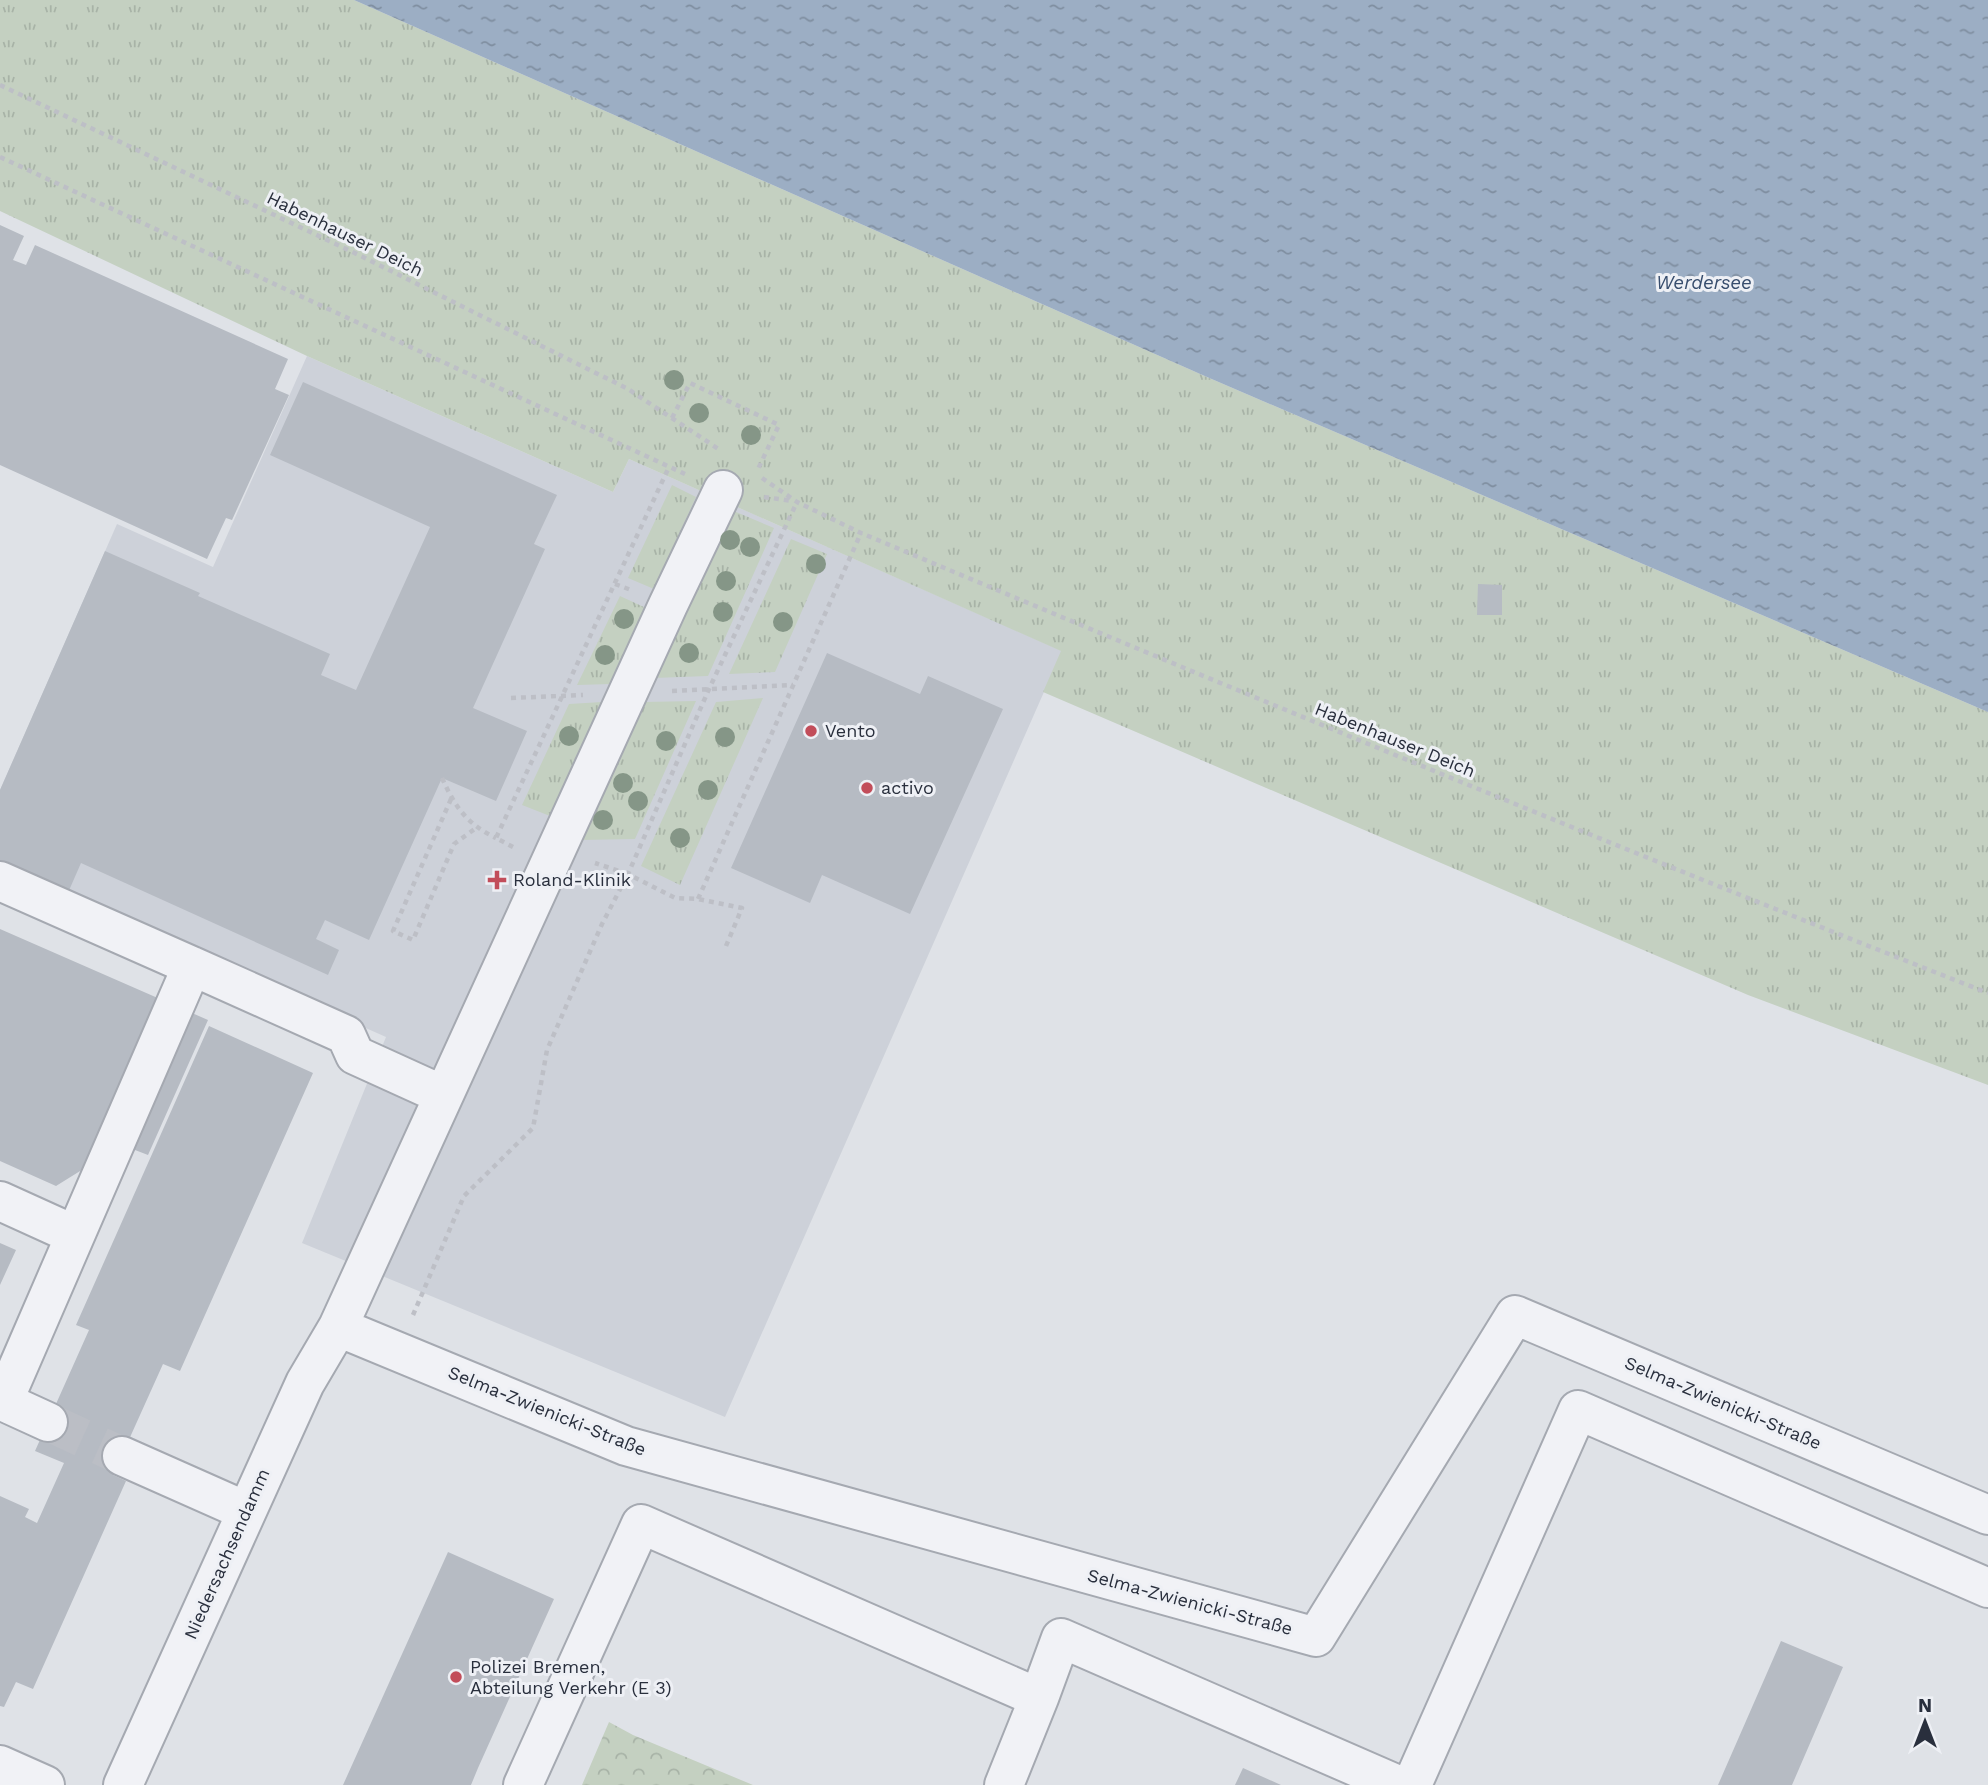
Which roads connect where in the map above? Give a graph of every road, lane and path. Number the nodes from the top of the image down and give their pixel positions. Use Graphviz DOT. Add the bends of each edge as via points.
graph roads {
  1 [pos="0,85"];
  2 [pos="0,157"];
  3 [pos="668,467"];
  4 [pos="739,482"];
  5 [pos="861,533"];
  6 [pos="442,778"];
  7 [pos="452,799"];
  8 [pos="475,828"];
  9 [pos="496,838"];
  10 [pos="556,850"];
  11 [pos="628,874"];
  12 [pos="0,881"];
  13 [pos="698,899"];
  14 [pos="726,946"];
  15 [pos="192,967"];
  16 [pos="1988,993"];
  17 [pos="443,1096"];
  18 [pos="0,1201"];
  19 [pos="75,1235"];
  20 [pos="338,1327"];
  21 [pos="397,1351"];
  22 [pos="1,1401"];
  23 [pos="48,1422"];
  24 [pos="122,1456"];
  25 [pos="246,1511"];
  26 [pos="1988,1515"];
  27 [pos="1988,1588"];
  28 [pos="1039,1698"];
  29 [pos="0,1765"];
  30 [pos="45,1785"];
  31 [pos="123,1785"];
  32 [pos="523,1785"];
  33 [pos="1004,1785"];
  34 [pos="1398,1785"];
  35 [pos="1412,1785"];
  1 -- 4 [label="path, Habenhauser Deich" via="374,262 628,389 672,418 691,383 779,425"];
  2 -- 3 [label="path"];
  3 -- 4 [label="path"];
  3 -- 9 [label="path"];
  4 -- 10 [label="street, Niedersachsendamm"];
  5 -- 11 [label="path, Habenhauser Deich" via="797,502"];
  5 -- 13 [label="path"];
  5 -- 16 [label="path, Habenhauser Deich" via="1316,723"];
  6 -- 7 [label="path"];
  7 -- 8 [label="path"];
  7 -- 8 [label="path" via="393,931 413,940 454,845"];
  8 -- 9 [label="path"];
  9 -- 10 [label="path" via="527,854"];
  10 -- 11 [label="path"];
  10 -- 17 [label="street, Niedersachsendamm"];
  11 -- 13 [label="path" via="675,898"];
  11 -- 21 [label="path" via="547,1050 533,1128 464,1196"];
  12 -- 15 [label="street"];
  13 -- 14 [label="path" via="742,908"];
  15 -- 17 [label="street" via="346,1035 355,1055"];
  15 -- 19 [label="street"];
  17 -- 20 [label="street, Niedersachsendamm"];
  18 -- 19 [label="street"];
  19 -- 22 [label="street"];
  20 -- 21 [label="street, Selma-Zwienicki-Straße"];
  20 -- 25 [label="street, Niedersachsendamm" via="305,1383"];
  21 -- 26 [label="street, Selma-Zwienicki-Straße" via="626,1446 1316,1637 1515,1315"];
  22 -- 23 [label="street"];
  24 -- 25 [label="street"];
  25 -- 31 [label="street, Niedersachsendamm"];
  27 -- 35 [label="street" via="1578,1409"];
  28 -- 32 [label="street" via="642,1524"];
  28 -- 33 [label="street"];
  28 -- 34 [label="street" via="1061,1638"];
  29 -- 30 [label="street"];
}
